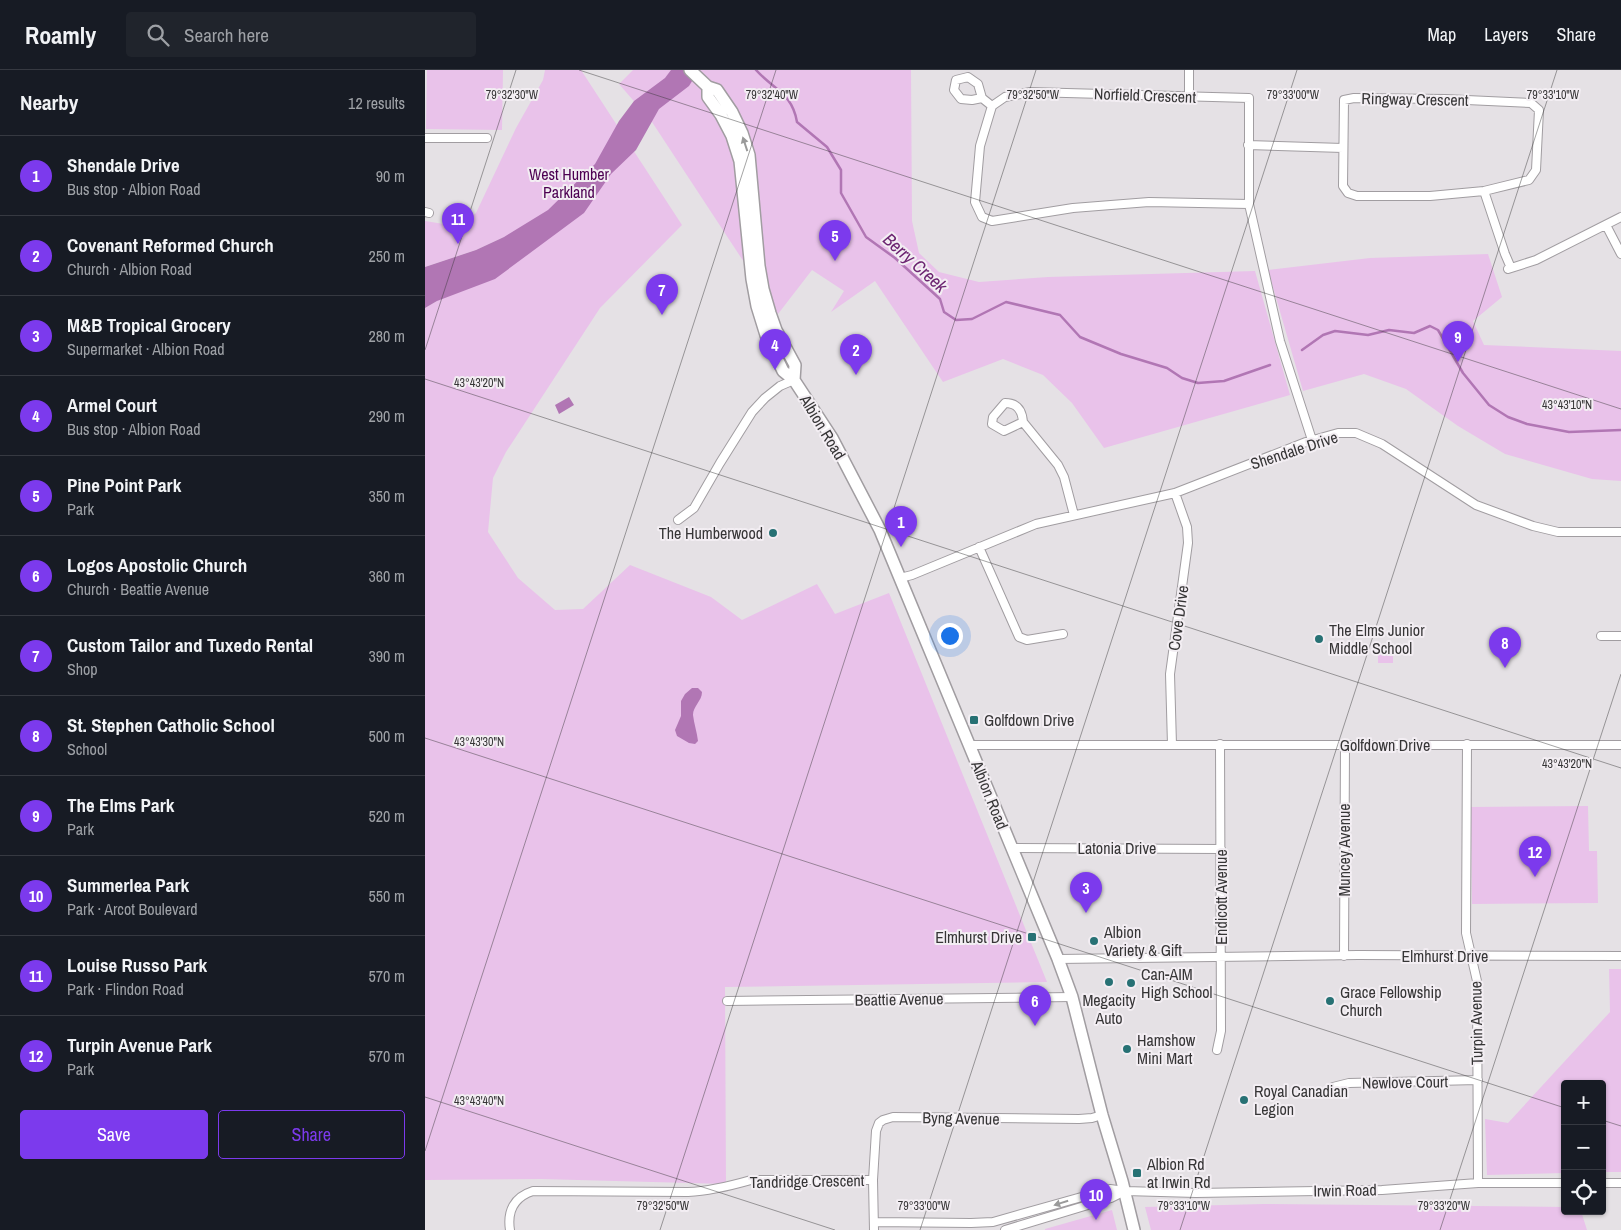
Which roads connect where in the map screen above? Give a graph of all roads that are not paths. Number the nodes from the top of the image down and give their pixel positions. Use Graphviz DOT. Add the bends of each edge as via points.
graph roads {
  1 [pos="690,70"];
  2 [pos="1189,70"];
  3 [pos="1189,96"];
  4 [pos="982,98"];
  5 [pos="992,106"];
  6 [pos="425,138"];
  7 [pos="487,138"];
  8 [pos="1249,145"];
  9 [pos="1343,148"];
  10 [pos="1484,190"];
  11 [pos="1249,204"];
  12 [pos="1621,218"];
  13 [pos="1606,225"];
  14 [pos="1621,254"];
  15 [pos="795,380"];
  16 [pos="1023,422"];
  17 [pos="1312,440"];
  18 [pos="1175,493"];
  19 [pos="1074,515"];
  20 [pos="678,520"];
  21 [pos="1621,532"];
  22 [pos="979,547"];
  23 [pos="900,578"];
  24 [pos="1063,634"];
  25 [pos="1601,636"];
  26 [pos="1621,636"];
  27 [pos="1220,744"];
  28 [pos="1467,744"];
  29 [pos="970,745"];
  30 [pos="1172,745"];
  31 [pos="1345,745"];
  32 [pos="1621,745"];
  33 [pos="1012,848"];
  34 [pos="1221,849"];
  35 [pos="1344,956"];
  36 [pos="1471,956"];
  37 [pos="1621,956"];
  38 [pos="1220,958"];
  39 [pos="1059,959"];
  40 [pos="1072,997"];
  41 [pos="727,1001"];
  42 [pos="1217,1050"];
  43 [pos="1478,1080"];
  44 [pos="1333,1088"];
  45 [pos="1102,1115"];
  46 [pos="873,1180"];
  47 [pos="1478,1183"];
  48 [pos="1561,1183"];
  49 [pos="1606,1183"];
  50 [pos="1621,1183"];
  51 [pos="1125,1191"];
  52 [pos="874,1226"];
  53 [pos="510,1230"];
  54 [pos="1005,1230"];
  55 [pos="1134,1230"];
  1 -- 15 [label="main road, Albion Road" via="708,87 708,97 732,136 740,161 757,306 783,372"];
  2 -- 3 [label="street"];
  3 -- 5 [label="street, Norfield Crescent" via="1030,92 1005,97"];
  3 -- 8 [label="street, Norfield Crescent" via="1249,98"];
  4 -- 5 [label="street"];
  5 -- 11 [label="street" via="980,146 975,202 982,217 992,221 1073,208 1149,202"];
  6 -- 7 [label="street"];
  8 -- 9 [label="street"];
  8 -- 11 [label="street, Norfield Crescent"];
  9 -- 10 [label="street, Ringway Crescent" via="1343,186 1348,193 1357,196 1430,196"];
  9 -- 10 [label="street, Ringway Crescent" via="1344,100 1429,98 1531,103 1539,110 1536,170 1529,180"];
  10 -- 13 [label="street" via="1510,269 1536,260"];
  11 -- 17 [label="street, Norfield Crescent" via="1280,342"];
  12 -- 13 [label="street"];
  13 -- 14 [label="street"];
  15 -- 20 [label="street" via="780,386 753,412 694,508"];
  15 -- 23 [label="main road, Albion Road" via="831,438 880,530"];
  16 -- 19 [label="street" via="1061,471"];
  17 -- 18 [label="street, Shendale Drive"];
  17 -- 21 [label="street, Shendale Drive" via="1338,433 1356,433 1382,444 1476,505 1533,526 1558,532"];
  18 -- 19 [label="street, Shendale Drive"];
  18 -- 30 [label="street, Cove Drive" via="1187,527 1188,543 1169,674"];
  19 -- 22 [label="street, Shendale Drive" via="1036,524"];
  22 -- 23 [label="street, Shendale Drive" via="912,576"];
  22 -- 24 [label="street" via="1019,637 1027,640"];
  23 -- 29 [label="main road, Albion Road"];
  25 -- 26 [label="street"];
  27 -- 30 [label="street, Golfdown Drive"];
  27 -- 31 [label="street, Golfdown Drive"];
  27 -- 34 [label="street, Endicott Avenue"];
  28 -- 31 [label="street, Golfdown Drive"];
  28 -- 32 [label="street, Golfdown Drive"];
  28 -- 36 [label="street, Turpin Avenue" via="1467,933"];
  29 -- 30 [label="street, Golfdown Drive"];
  29 -- 33 [label="main road, Albion Road"];
  31 -- 35 [label="street, Muncey Avenue"];
  33 -- 34 [label="street, Latonia Drive"];
  33 -- 39 [label="main road, Albion Road"];
  34 -- 38 [label="street, Endicott Avenue"];
  35 -- 36 [label="street, Elmhurst Drive"];
  35 -- 38 [label="street, Elmhurst Drive"];
  36 -- 37 [label="street, Elmhurst Drive"];
  36 -- 43 [label="street, Turpin Avenue" via="1477,981"];
  38 -- 39 [label="street, Elmhurst Drive"];
  38 -- 42 [label="street, Endicott Avenue" via="1221,1032"];
  39 -- 40 [label="main road, Albion Road"];
  40 -- 41 [label="street, Beattie Avenue"];
  40 -- 45 [label="main road, Albion Road"];
  43 -- 44 [label="street, Newlove Court" via="1349,1083"];
  43 -- 47 [label="street, Turpin Avenue"];
  45 -- 46 [label="street, Byng Avenue" via="1079,1120 900,1117 883,1120 876,1131"];
  45 -- 51 [label="main road, Albion Road"];
  46 -- 52 [label="street, Tandridge Crescent"];
  46 -- 53 [label="street, Tandridge Crescent" via="751,1180 703,1191 533,1192 515,1202 510,1212"];
  47 -- 48 [label="street, Irwin Road"];
  47 -- 51 [label="street, Irwin Road" via="1382,1190"];
  49 -- 50 [label="street"];
  51 -- 52 [label="street, Irwin Road, one-way" via="1110,1189 993,1222"];
  51 -- 54 [label="street"];
  51 -- 55 [label="main road, Albion Road"];
}
